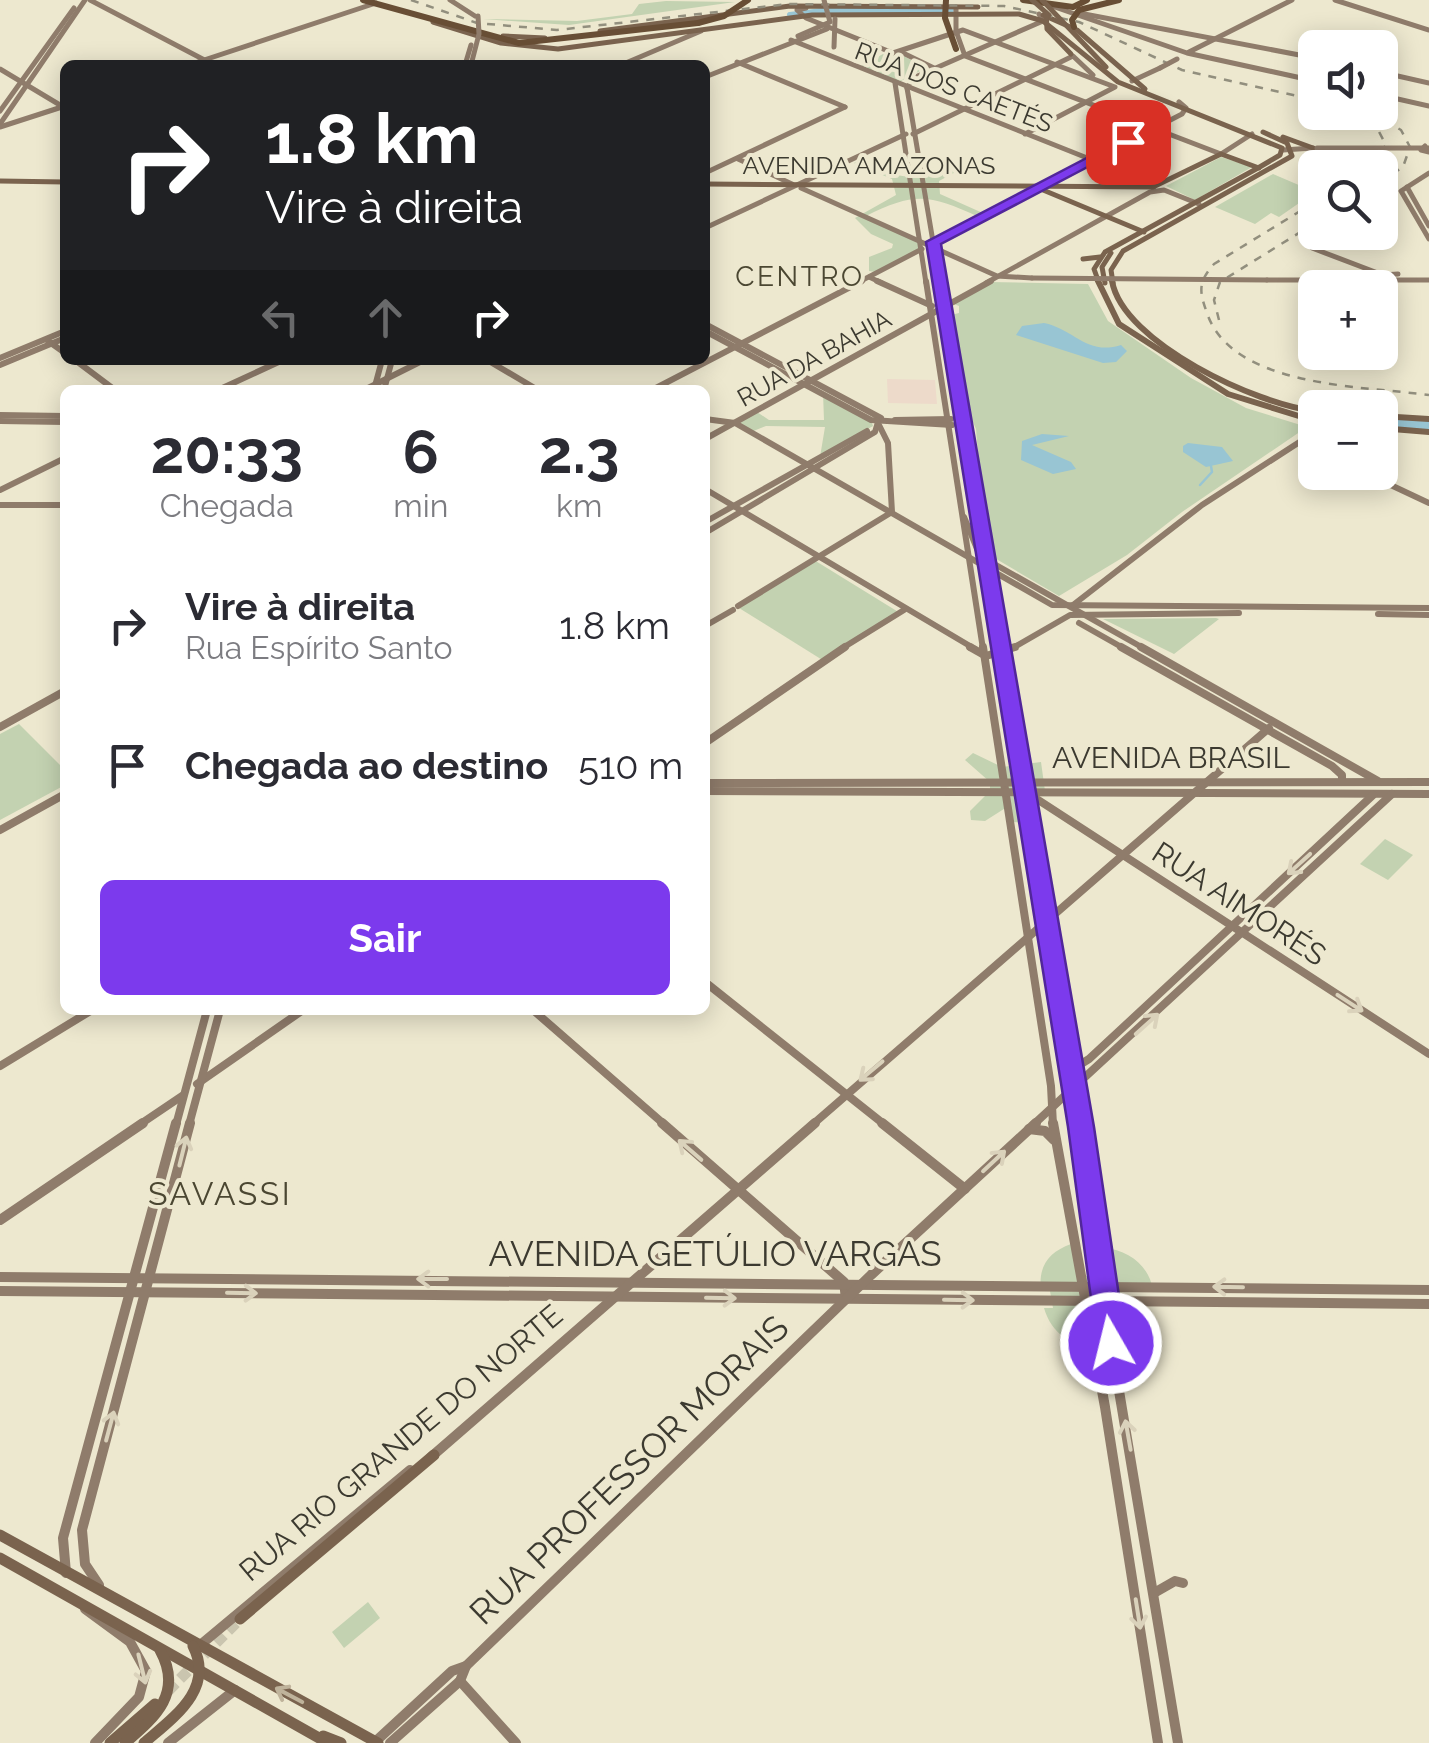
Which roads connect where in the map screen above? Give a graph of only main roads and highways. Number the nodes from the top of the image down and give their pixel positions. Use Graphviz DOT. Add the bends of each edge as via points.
graph roads {
  1 [pos="363,0"];
  2 [pos="745,0"];
  3 [pos="946,0"];
  4 [pos="1023,0"];
  5 [pos="1088,0"];
  6 [pos="1100,0"];
  7 [pos="1120,0"];
  8 [pos="1041,1"];
  9 [pos="376,2"];
  10 [pos="826,4"];
  11 [pos="385,7"];
  12 [pos="955,10"];
  13 [pos="732,13"];
  14 [pos="715,15"];
  15 [pos="1042,16"];
  16 [pos="675,20"];
  17 [pos="745,22"];
  18 [pos="702,27"];
  19 [pos="1058,27"];
  20 [pos="1074,29"];
  21 [pos="503,36"];
  22 [pos="587,39"];
  23 [pos="511,45"];
  24 [pos="960,53"];
  25 [pos="1072,55"];
  26 [pos="1095,65"];
  27 [pos="1109,83"];
  28 [pos="1131,85"];
  29 [pos="1151,91"];
  30 [pos="1263,132"];
  31 [pos="1315,148"];
  32 [pos="1239,160"];
  33 [pos="1268,162"];
  34 [pos="1258,168"];
  35 [pos="1264,174"];
  36 [pos="814,179"];
  37 [pos="1050,180"];
  38 [pos="0,184"];
  39 [pos="60,184"];
  40 [pos="822,184"];
  41 [pos="912,185"];
  42 [pos="710,186"];
  43 [pos="797,186"];
  44 [pos="1058,186"];
  45 [pos="1036,188"];
  46 [pos="1143,232"];
  47 [pos="1152,236"];
  48 [pos="1120,244"];
  49 [pos="1100,256"];
  50 [pos="1083,259"];
  51 [pos="1109,284"];
  52 [pos="1298,409"];
  53 [pos="1298,413"];
  54 [pos="1398,417"];
  55 [pos="1429,419"];
  56 [pos="1398,429"];
  57 [pos="1429,432"];
  58 [pos="434,1454"];
  59 [pos="0,1535"];
  60 [pos="0,1558"];
  61 [pos="66,1573"];
  62 [pos="79,1602"];
  63 [pos="234,1622"];
  64 [pos="193,1642"];
  65 [pos="158,1647"];
  66 [pos="203,1672"];
  67 [pos="155,1704"];
  68 [pos="313,1738"];
  69 [pos="110,1743"];
  70 [pos="125,1743"];
  71 [pos="144,1743"];
  72 [pos="328,1743"];
  73 [pos="341,1743"];
  74 [pos="378,1743"];
  1 -- 9 [label="highway"];
  2 -- 18 [label="highway, bridge"];
  3 -- 24 [label="highway, bridge"];
  4 -- 8 [label="highway"];
  5 -- 6 [label="highway, bridge"];
  5 -- 8 [label="highway" via="1068,8"];
  7 -- 20 [label="highway, bridge" via="1079,10"];
  8 -- 15 [label="main road, bridge"];
  8 -- 19 [label="main road, bridge"];
  8 -- 20 [label="main road, bridge"];
  8 -- 28 [label="main road, bridge"];
  9 -- 11 [label="highway"];
  9 -- 21 [label="highway"];
  10 -- 12 [label="main road"];
  10 -- 13 [label="main road"];
  11 -- 22 [label="highway" via="508,42"];
  11 -- 23 [label="main road"];
  12 -- 15 [label="main road"];
  12 -- 17 [label="main road"];
  13 -- 14 [label="main road"];
  13 -- 17 [label="main road"];
  14 -- 16 [label="main road"];
  14 -- 18 [label="main road"];
  15 -- 19 [label="main road"];
  15 -- 25 [label="main road, bridge"];
  15 -- 28 [label="main road" via="1079,27"];
  16 -- 18 [label="main road" via="700,19"];
  16 -- 21 [label="main road" via="561,36"];
  17 -- 18 [label="main road"];
  18 -- 21 [label="highway" via="564,40"];
  18 -- 22 [label="highway"];
  18 -- 23 [label="main road" via="574,48"];
  19 -- 26 [label="main road"];
  20 -- 29 [label="main road, bridge" via="1122,78"];
  22 -- 23 [label="highway"];
  26 -- 27 [label="main road"];
  26 -- 28 [label="main road"];
  28 -- 29 [label="main road"];
  28 -- 33 [label="main road" via="1283,150"];
  29 -- 30 [label="main road"];
  30 -- 31 [label="main road"];
  30 -- 35 [label="main road" via="1293,149 1288,160"];
  32 -- 33 [label="main road"];
  32 -- 34 [label="main road"];
  32 -- 44 [label="main road, AVENIDA AMAZONAS" via="1221,154 1152,189"];
  33 -- 34 [label="main road"];
  34 -- 35 [label="main road"];
  34 -- 46 [label="main road"];
  35 -- 47 [label="main road"];
  36 -- 40 [label="main road"];
  37 -- 44 [label="main road"];
  38 -- 39 [label="main road"];
  40 -- 41 [label="main road, AVENIDA AMAZONAS"];
  40 -- 43 [label="main road, AVENIDA AMAZONAS"];
  41 -- 43 [label="main road, AVENIDA AMAZONAS"];
  41 -- 45 [label="main road, AVENIDA AMAZONAS"];
  42 -- 43 [label="main road, AVENIDA AMAZONAS"];
  44 -- 45 [label="main road, AVENIDA AMAZONAS"];
  45 -- 46 [label="main road"];
  46 -- 47 [label="main road"];
  46 -- 48 [label="main road"];
  47 -- 51 [label="main road" via="1133,246"];
  48 -- 49 [label="main road"];
  48 -- 51 [label="main road" via="1104,262"];
  49 -- 50 [label="main road"];
  49 -- 51 [label="main road" via="1094,269"];
  51 -- 52 [label="main road" via="1130,318 1220,379"];
  51 -- 53 [label="main road" via="1112,318 1217,388 1252,404"];
  54 -- 55 [label="main road"];
  56 -- 57 [label="main road"];
  58 -- 63 [label="main road"];
  59 -- 61 [label="main road"];
  60 -- 62 [label="main road"];
  61 -- 62 [label="main road"];
  61 -- 64 [label="main road"];
  62 -- 65 [label="main road"];
  64 -- 66 [label="main road"];
  74 -- 64 [label="main road, one-way"];
  65 -- 66 [label="main road"];
  65 -- 70 [label="main road" via="170,1664 172,1694"];
  66 -- 68 [label="main road"];
  66 -- 71 [label="main road" via="190,1701"];
  67 -- 69 [label="main road"];
  68 -- 72 [label="main road"];
  68 -- 73 [label="main road"];
}
